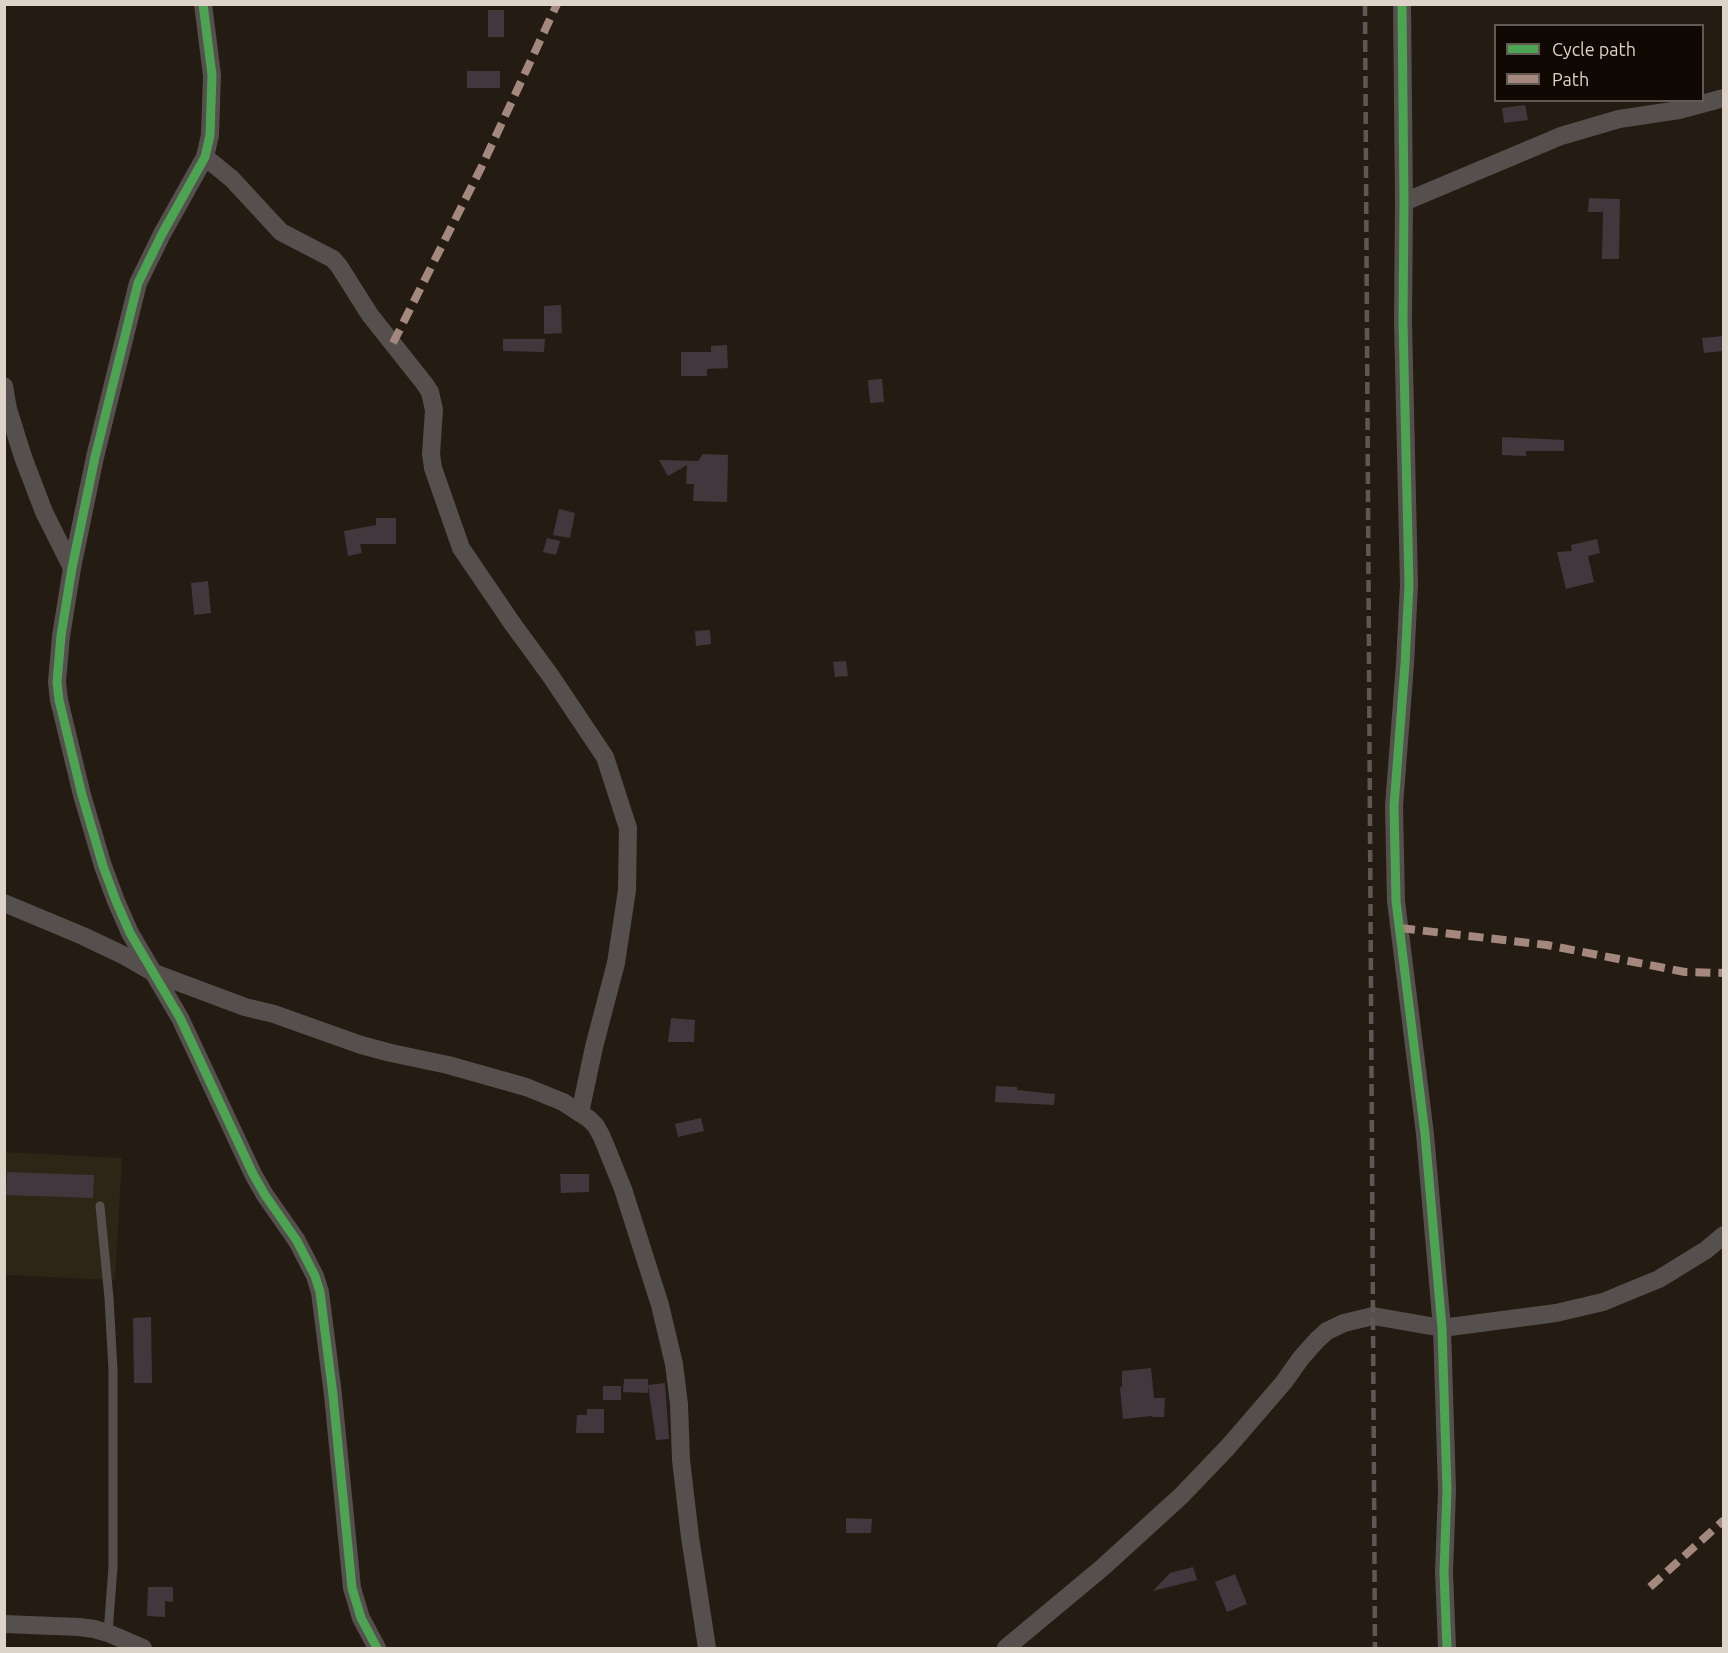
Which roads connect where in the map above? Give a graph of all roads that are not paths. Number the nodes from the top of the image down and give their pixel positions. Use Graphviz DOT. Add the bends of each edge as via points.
graph roads {
  1 [pos="203,4"];
  2 [pos="1402,4"];
  3 [pos="1724,98"];
  4 [pos="205,157"];
  5 [pos="1404,202"];
  6 [pos="4,386"];
  7 [pos="72,568"];
  8 [pos="4,903"];
  9 [pos="154,973"];
  10 [pos="580,1113"];
  11 [pos="100,1206"];
  12 [pos="1724,1235"];
  13 [pos="1442,1328"];
  14 [pos="4,1624"];
  15 [pos="108,1633"];
  16 [pos="143,1648"];
  17 [pos="377,1648"];
  18 [pos="707,1648"];
  19 [pos="1006,1648"];
  20 [pos="1447,1648"];
  1 -- 4 [label="street" via="212,75 210,135"];
  2 -- 5 [label="street"];
  3 -- 5 [label="street" via="1570,133"];
  4 -- 7 [label="street" via="138,283"];
  4 -- 10 [label="street" via="232,179 282,232 333,259 370,315 424,383 434,410 433,468 462,548 605,757 628,828 627,890 615,963"];
  5 -- 13 [label="street" via="1408,585 1394,806 1396,902 1425,1134"];
  6 -- 7 [label="street" via="27,468"];
  7 -- 9 [label="street" via="61,636 58,700 103,866 130,933"];
  8 -- 9 [label="street" via="83,936"];
  9 -- 10 [label="street" via="361,1045 526,1087"];
  9 -- 17 [label="street" via="180,1018 253,1174 315,1276 333,1395 351,1588"];
  10 -- 18 [label="street" via="596,1126 602,1137 660,1305 680,1404 682,1471"];
  11 -- 15 [label="lane" via="113,1370 113,1567"];
  12 -- 13 [label="street" via="1706,1251 1659,1279 1603,1302 1556,1313"];
  13 -- 19 [label="street" via="1373,1316 1327,1331 1181,1496"];
  13 -- 20 [label="street"];
  14 -- 15 [label="street" via="79,1627"];
  15 -- 16 [label="street"];
}
